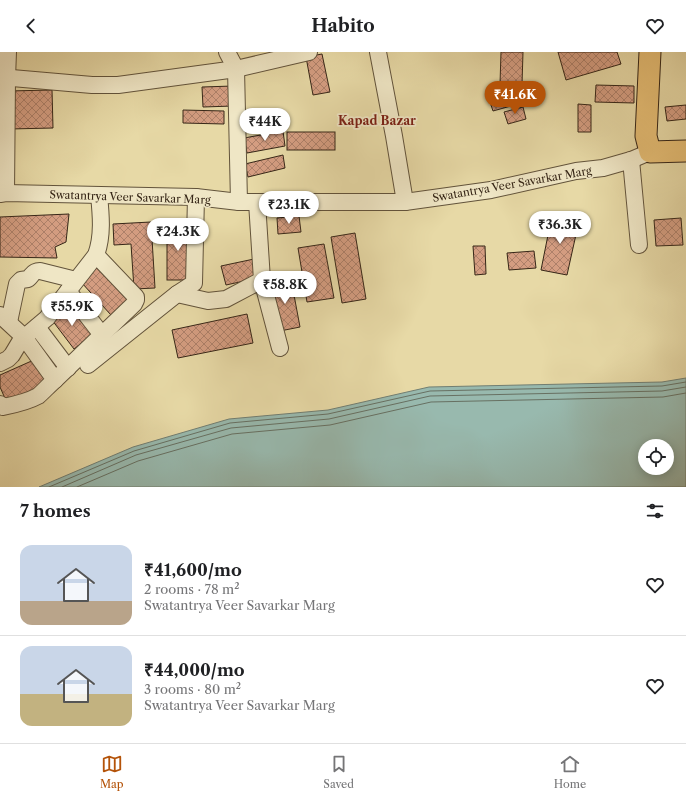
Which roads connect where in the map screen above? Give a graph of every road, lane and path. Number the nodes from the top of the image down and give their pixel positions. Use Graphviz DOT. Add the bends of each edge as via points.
graph roads {
  1 [pos="8,52"];
  2 [pos="227,52"];
  3 [pos="309,52"];
  4 [pos="378,52"];
  5 [pos="650,52"];
  6 [pos="236,69"];
  7 [pos="3,77"];
  8 [pos="650,152"];
  9 [pos="686,154"];
  10 [pos="631,160"];
  11 [pos="3,194"];
  12 [pos="99,195"];
  13 [pos="196,197"];
  14 [pos="239,202"];
  15 [pos="258,202"];
  16 [pos="405,202"];
  17 [pos="639,245"];
  18 [pos="96,255"];
  19 [pos="262,280"];
  20 [pos="72,286"];
  21 [pos="177,294"];
  22 [pos="4,318"];
  23 [pos="37,327"];
  24 [pos="102,335"];
  25 [pos="24,337"];
  26 [pos="280,348"];
  27 [pos="0,363"];
  28 [pos="88,365"];
  29 [pos="68,368"];
  30 [pos="55,380"];
  31 [pos="0,404"];
  1 -- 7 [label="street"];
  2 -- 6 [label="street"];
  3 -- 6 [label="street"];
  4 -- 16 [label="street"];
  5 -- 8 [label="main road" via="646,136"];
  6 -- 7 [label="street" via="92,85"];
  6 -- 14 [label="street"];
  7 -- 11 [label="street"];
  8 -- 9 [label="main road, Swatantrya Veer Savarkar Marg"];
  8 -- 10 [label="street, Swatantrya Veer Savarkar Marg"];
  10 -- 16 [label="street, Swatantrya Veer Savarkar Marg" via="491,190"];
  10 -- 17 [label="street"];
  11 -- 12 [label="street, Swatantrya Veer Savarkar Marg"];
  12 -- 13 [label="street, Swatantrya Veer Savarkar Marg"];
  12 -- 18 [label="street" via="101,217"];
  13 -- 14 [label="street, Swatantrya Veer Savarkar Marg"];
  13 -- 21 [label="street" via="194,283"];
  14 -- 15 [label="street, Swatantrya Veer Savarkar Marg"];
  15 -- 16 [label="street, Swatantrya Veer Savarkar Marg"];
  15 -- 19 [label="street"];
  18 -- 20 [label="street"];
  18 -- 24 [label="street" via="136,297 134,304"];
  19 -- 21 [label="street" via="226,299 208,302"];
  19 -- 26 [label="street"];
  20 -- 22 [label="street" via="36,271 28,279 17,284"];
  20 -- 23 [label="street"];
  20 -- 24 [label="street"];
  21 -- 28 [label="street"];
  22 -- 25 [label="street"];
  23 -- 25 [label="street"];
  23 -- 29 [label="street"];
  24 -- 29 [label="street"];
  25 -- 27 [label="street" via="12,355"];
  25 -- 30 [label="street"];
  29 -- 30 [label="street"];
  30 -- 31 [label="street" via="30,400 8,406"];
}
